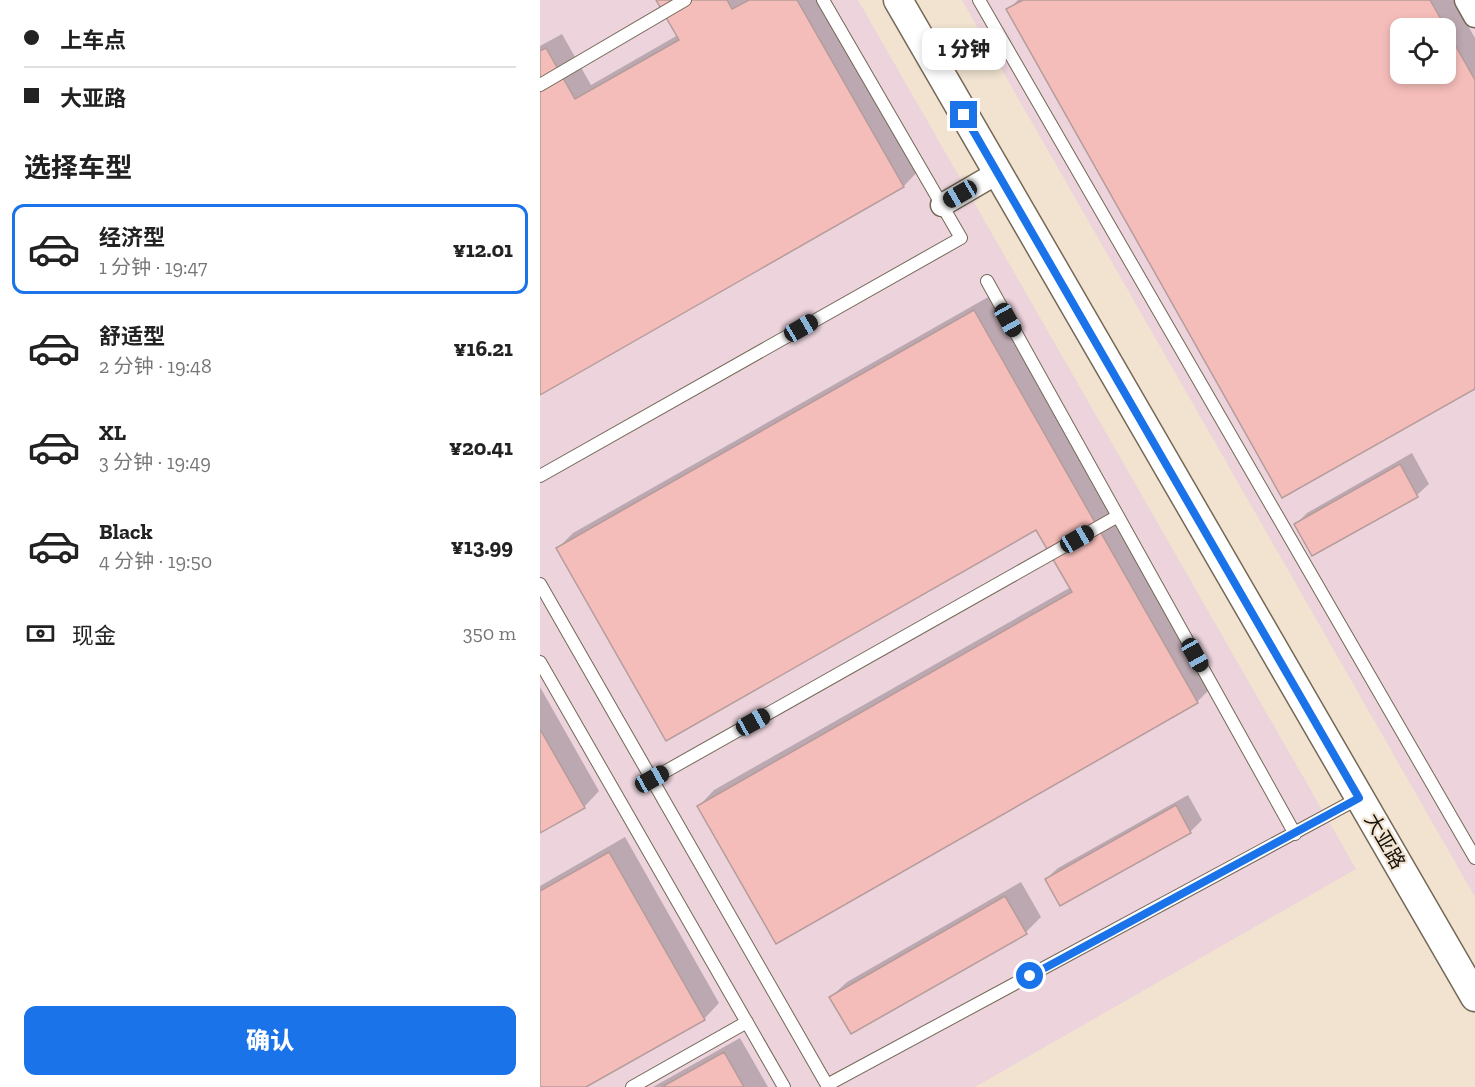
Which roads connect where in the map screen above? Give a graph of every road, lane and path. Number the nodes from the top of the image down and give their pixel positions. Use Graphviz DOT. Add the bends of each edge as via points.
graph roads {
  1 [pos="686,0"];
  2 [pos="823,0"];
  3 [pos="898,0"];
  4 [pos="979,0"];
  5 [pos="1466,0"];
  6 [pos="1475,16"];
  7 [pos="540,85"];
  8 [pos="997,173"];
  9 [pos="942,205"];
  10 [pos="987,281"];
  11 [pos="540,476"];
  12 [pos="1118,516"];
  13 [pos="540,584"];
  14 [pos="540,662"];
  15 [pos="652,779"];
  16 [pos="1359,798"];
  17 [pos="1295,834"];
  18 [pos="1475,858"];
  19 [pos="1475,997"];
  20 [pos="747,1022"];
  21 [pos="633,1087"];
  22 [pos="784,1087"];
  1 -- 7 [label="lane"];
  2 -- 9 [label="lane"];
  3 -- 8 [label="street, 大亚路"];
  4 -- 18 [label="lane"];
  5 -- 6 [label="street"];
  8 -- 9 [label="street"];
  8 -- 16 [label="street, 大亚路"];
  9 -- 11 [label="lane" via="961,238"];
  10 -- 12 [label="lane"];
  12 -- 15 [label="lane"];
  12 -- 17 [label="lane"];
  13 -- 15 [label="lane"];
  14 -- 20 [label="lane"];
  15 -- 17 [label="lane" via="827,1085"];
  16 -- 17 [label="lane"];
  16 -- 19 [label="street, 大亚路"];
  20 -- 21 [label="lane"];
  20 -- 22 [label="lane"];
}
